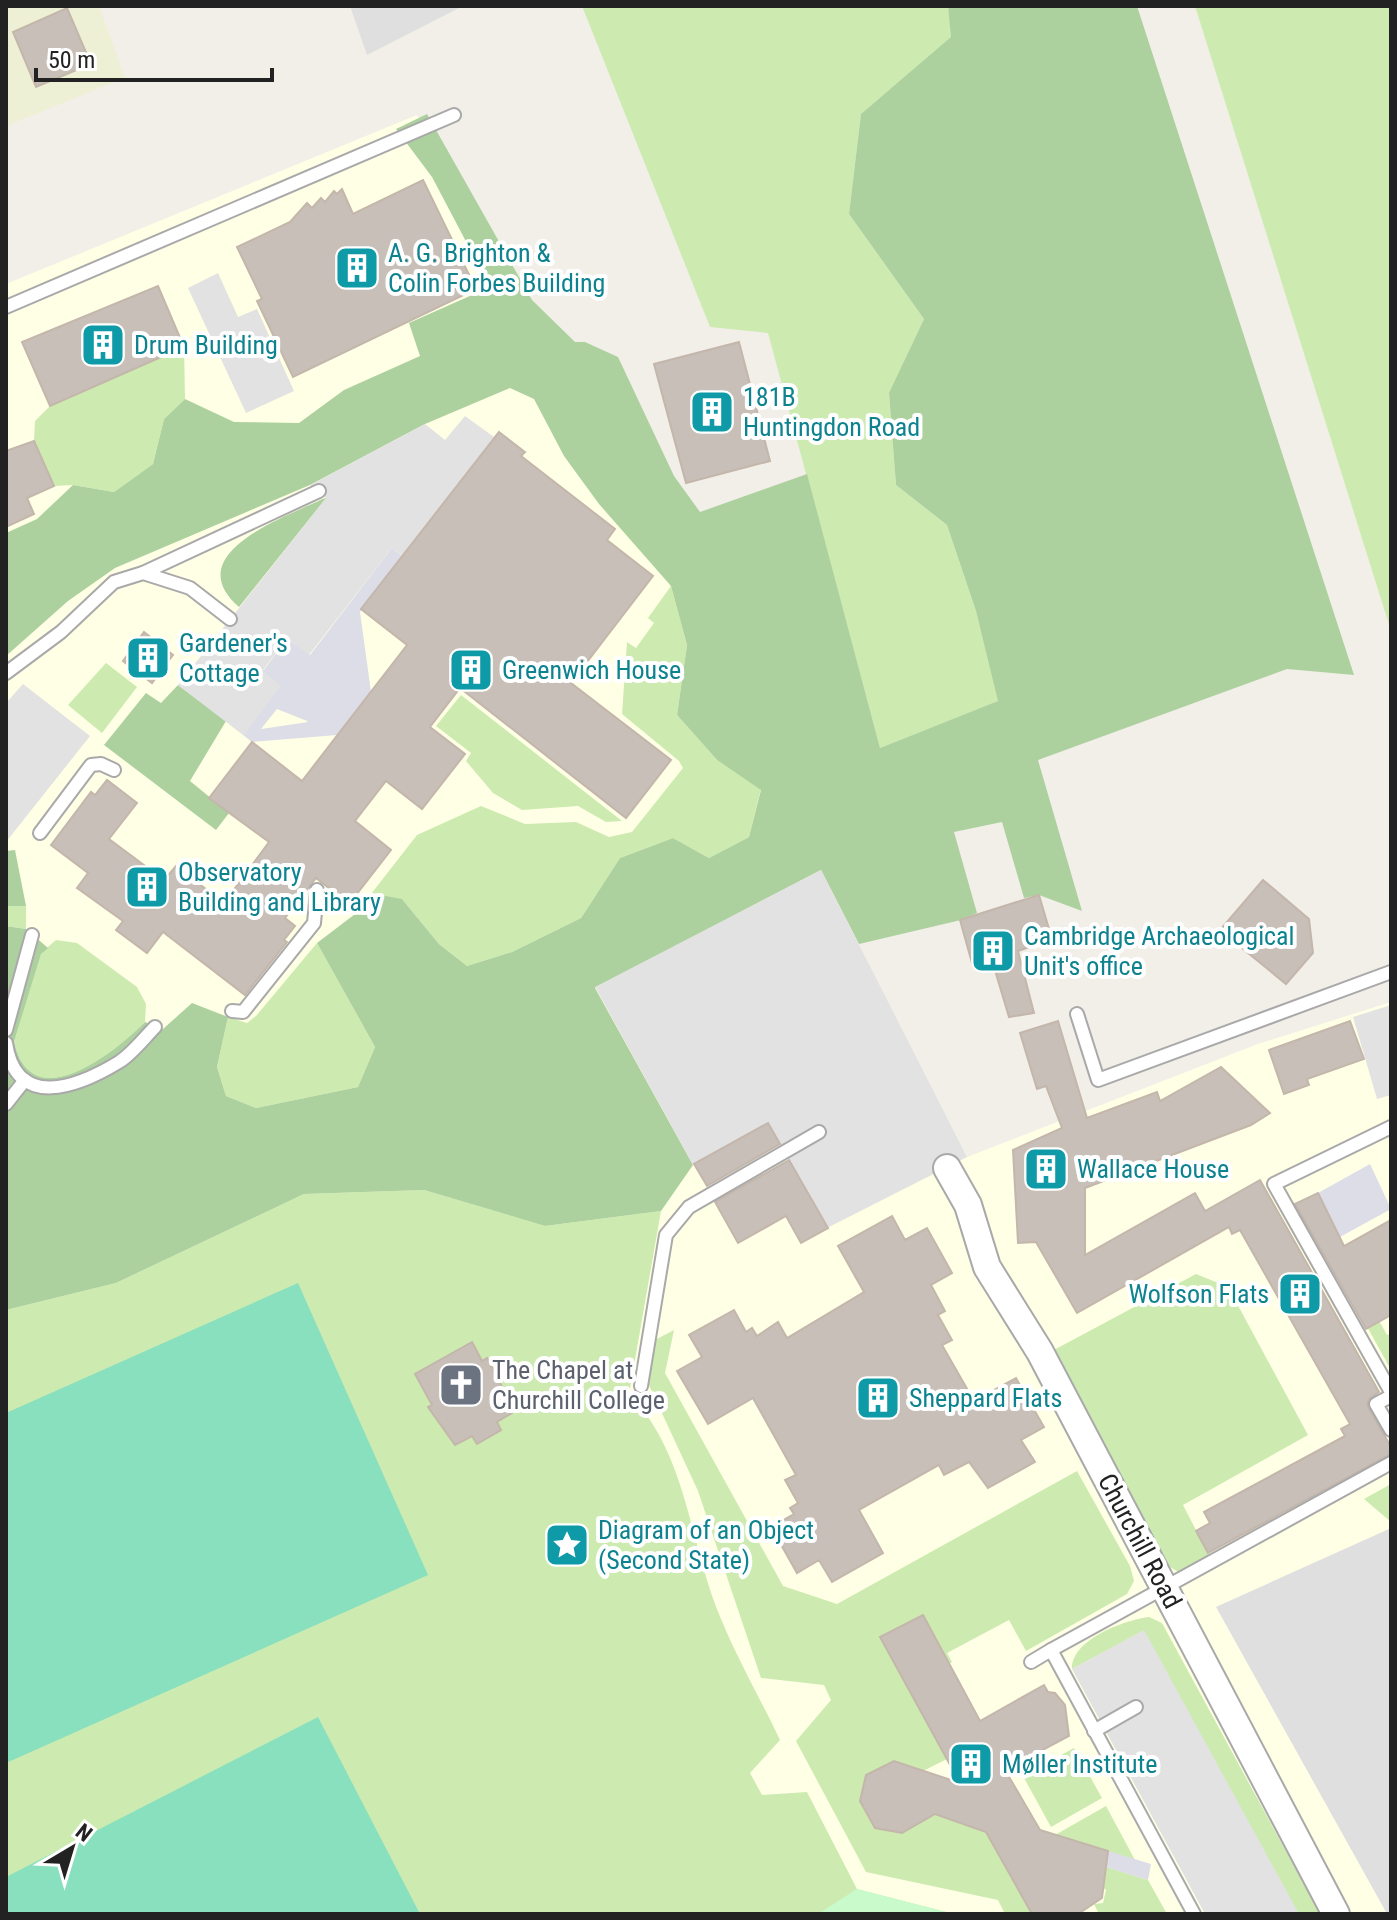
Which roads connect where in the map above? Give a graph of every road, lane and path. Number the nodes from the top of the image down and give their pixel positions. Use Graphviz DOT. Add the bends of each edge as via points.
graph roads {
  1 [pos="454,115"];
  2 [pos="6,307"];
  3 [pos="319,491"];
  4 [pos="143,573"];
  5 [pos="230,619"];
  6 [pos="6,673"];
  7 [pos="114,770"];
  8 [pos="40,833"];
  9 [pos="317,890"];
  10 [pos="32,935"];
  11 [pos="1391,972"];
  12 [pos="232,1011"];
  13 [pos="1077,1014"];
  14 [pos="155,1027"];
  15 [pos="6,1030"];
  16 [pos="6,1043"];
  17 [pos="25,1080"];
  18 [pos="6,1104"];
  19 [pos="1391,1127"];
  20 [pos="819,1132"];
  21 [pos="947,1168"];
  22 [pos="641,1386"];
  23 [pos="1391,1394"];
  24 [pos="1391,1430"];
  25 [pos="1391,1463"];
  26 [pos="1163,1586"];
  27 [pos="1051,1650"];
  28 [pos="1031,1662"];
  29 [pos="1136,1707"];
  30 [pos="1094,1731"];
  31 [pos="1194,1914"];
  32 [pos="1336,1914"];
  1 -- 2 [label="lane"];
  3 -- 4 [label="lane"];
  4 -- 5 [label="lane" via="190,588"];
  4 -- 6 [label="lane" via="114,582 61,632"];
  7 -- 8 [label="lane" via="91,765"];
  9 -- 12 [label="lane" via="314,923 243,1012"];
  10 -- 15 [label="lane"];
  11 -- 13 [label="lane" via="1098,1080"];
  14 -- 17 [label="lane" via="121,1061 74,1084 46,1090"];
  16 -- 17 [label="lane" via="9,1063"];
  17 -- 18 [label="lane"];
  19 -- 23 [label="lane" via="1274,1184"];
  20 -- 22 [label="lane" via="689,1207 666,1235"];
  21 -- 26 [label="street, Churchill Road" via="968,1205 987,1267 1040,1352"];
  23 -- 24 [label="lane" via="1376,1404"];
  25 -- 26 [label="lane"];
  26 -- 27 [label="lane"];
  26 -- 32 [label="street, Churchill Road"];
  27 -- 28 [label="lane"];
  27 -- 30 [label="lane"];
  29 -- 30 [label="lane"];
  30 -- 31 [label="lane"];
}
